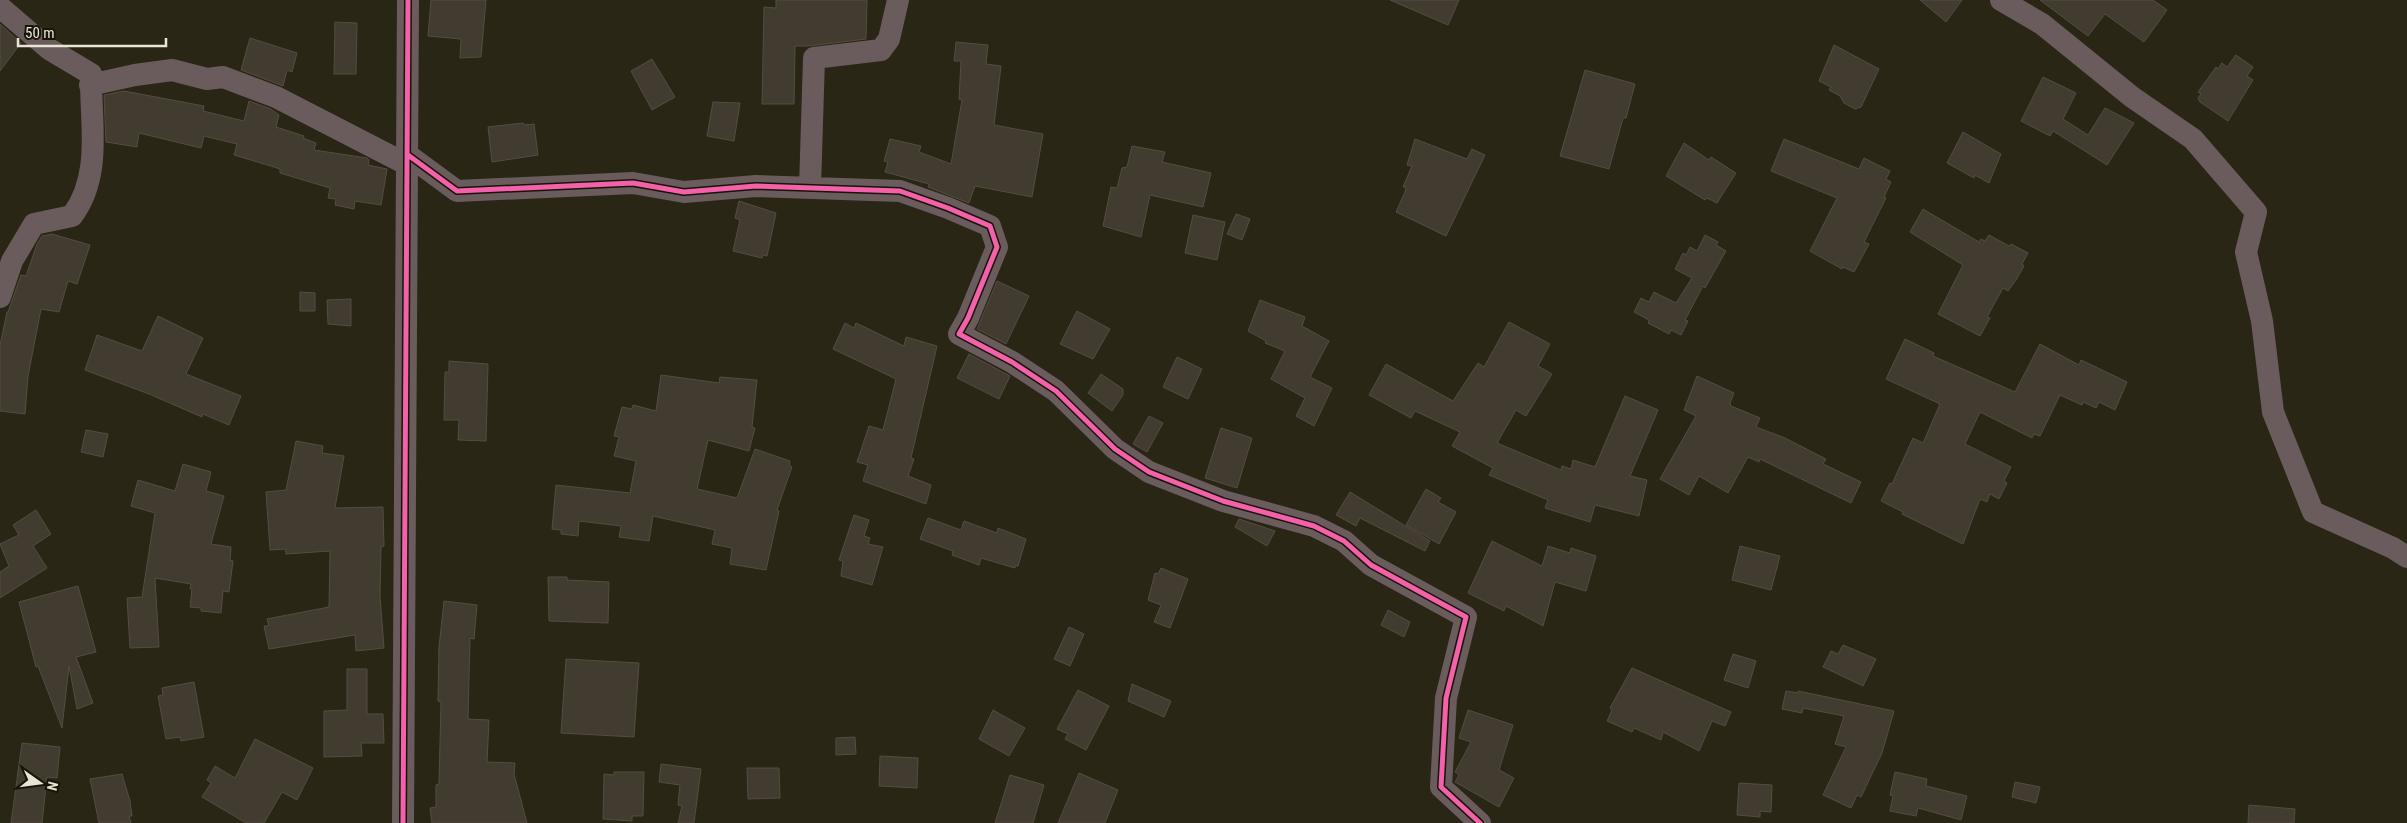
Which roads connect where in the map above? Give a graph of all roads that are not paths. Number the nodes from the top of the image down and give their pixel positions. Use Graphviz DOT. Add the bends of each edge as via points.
graph roads {
  1 [pos="408,0"];
  2 [pos="898,0"];
  3 [pos="2001,0"];
  4 [pos="0,7"];
  5 [pos="90,85"];
  6 [pos="408,160"];
  7 [pos="810,188"];
  8 [pos="0,297"];
  9 [pos="2407,557"];
  10 [pos="403,823"];
  11 [pos="1480,823"];
  1 -- 6 [label="street"];
  2 -- 7 [label="street" via="889,39 881,50 814,58"];
  3 -- 9 [label="street" via="2042,24 2132,98 2193,139 2256,212 2246,252 2262,321 2273,412 2313,512"];
  4 -- 5 [label="street" via="49,49 90,74"];
  5 -- 6 [label="street" via="172,70 207,79 223,76 276,97"];
  5 -- 8 [label="street" via="94,153 83,201 72,216 34,224 12,261"];
  6 -- 7 [label="street" via="457,191 632,183 684,192 756,186"];
  6 -- 10 [label="street"];
  7 -- 11 [label="street" via="900,191 990,226 998,247 959,334 1012,362 1056,391 1115,449 1149,472 1223,500 1314,526 1344,541 1370,565 1466,617 1446,698 1440,787"];
}
